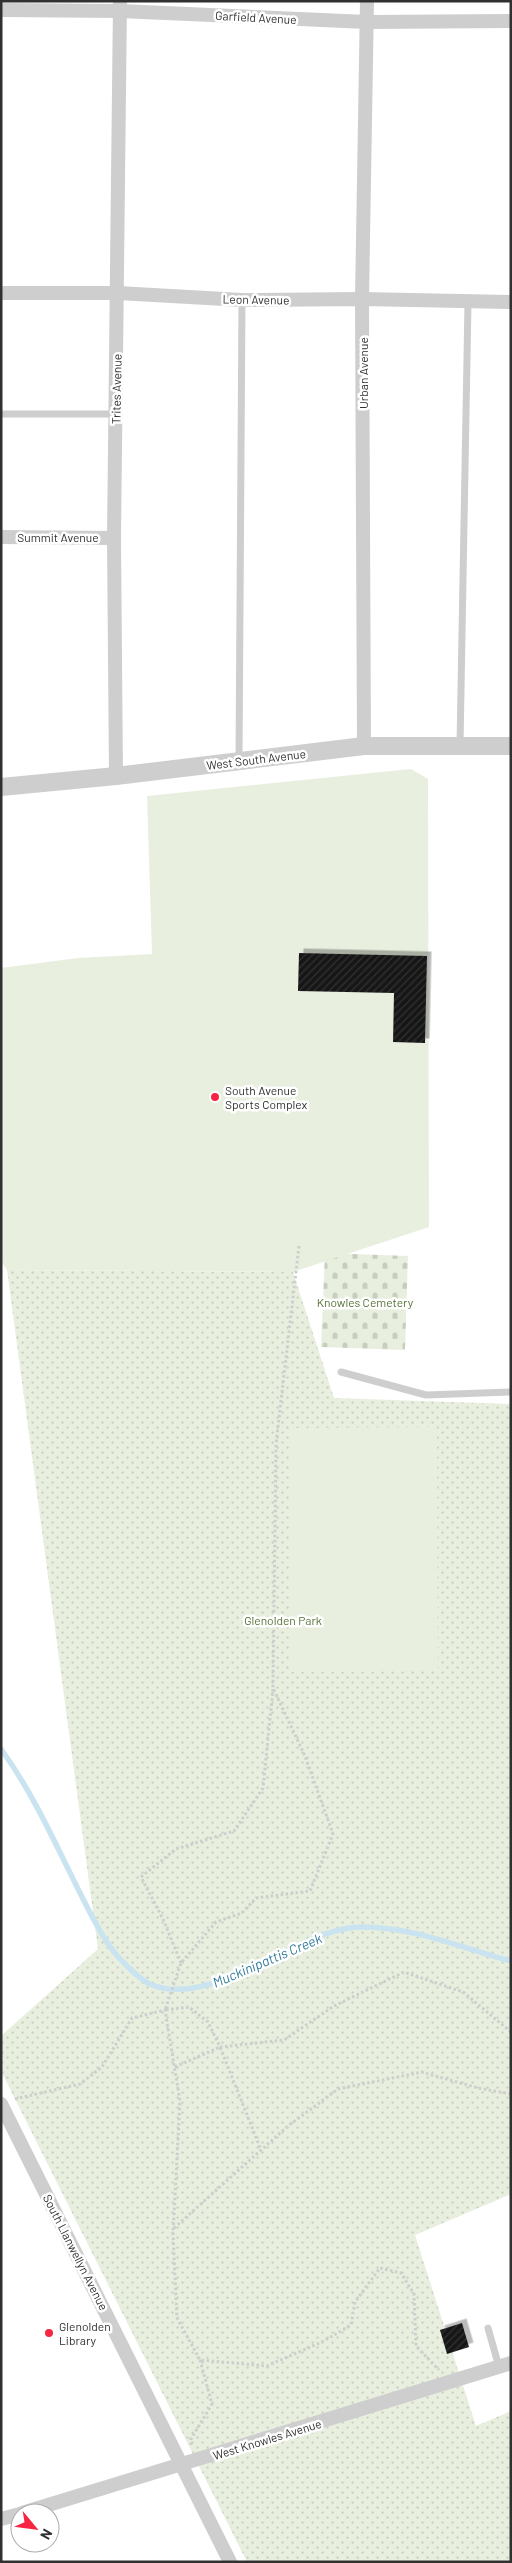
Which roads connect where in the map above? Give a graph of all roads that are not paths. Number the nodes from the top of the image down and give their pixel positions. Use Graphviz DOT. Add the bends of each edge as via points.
graph roads {
  1 [pos="367,1"];
  2 [pos="120,6"];
  3 [pos="1,10"];
  4 [pos="511,21"];
  5 [pos="367,22"];
  6 [pos="1,293"];
  7 [pos="118,293"];
  8 [pos="362,299"];
  9 [pos="242,300"];
  10 [pos="468,302"];
  11 [pos="511,302"];
  12 [pos="1,414"];
  13 [pos="116,414"];
  14 [pos="1,537"];
  15 [pos="114,538"];
  16 [pos="364,746"];
  17 [pos="460,746"];
  18 [pos="511,746"];
  19 [pos="239,761"];
  20 [pos="116,776"];
  21 [pos="1,787"];
  22 [pos="341,1372"];
  23 [pos="511,1392"];
  24 [pos="6,2102"];
  25 [pos="488,2328"];
  26 [pos="505,2365"];
  27 [pos="186,2465"];
  28 [pos="55,2503"];
  29 [pos="230,2562"];
  1 -- 5 [label="street, Urban Avenue"];
  2 -- 3 [label="street, Garfield Avenue"];
  2 -- 5 [label="street, Garfield Avenue"];
  2 -- 7 [label="street, Trites Avenue"];
  4 -- 5 [label="street, Garfield Avenue"];
  5 -- 8 [label="street, Urban Avenue"];
  6 -- 7 [label="street, Leon Avenue"];
  7 -- 9 [label="street, Leon Avenue"];
  7 -- 13 [label="street, Trites Avenue"];
  8 -- 9 [label="street, Leon Avenue"];
  8 -- 10 [label="street, Leon Avenue"];
  8 -- 16 [label="street, Urban Avenue"];
  9 -- 19 [label="lane"];
  10 -- 11 [label="street, Leon Avenue"];
  10 -- 17 [label="lane"];
  12 -- 13 [label="lane"];
  13 -- 15 [label="street, Trites Avenue"];
  14 -- 15 [label="street, Summit Avenue"];
  15 -- 20 [label="street, Trites Avenue"];
  16 -- 17 [label="street, West South Avenue"];
  16 -- 19 [label="street, West South Avenue"];
  17 -- 18 [label="street, West South Avenue"];
  19 -- 20 [label="street, West South Avenue"];
  20 -- 21 [label="street, West South Avenue"];
  22 -- 23 [label="lane" via="426,1395"];
  24 -- 27 [label="street, South Llanwellyn Avenue"];
  25 -- 26 [label="lane"];
  26 -- 27 [label="street, West Knowles Avenue"];
  27 -- 28 [label="street, West Knowles Avenue"];
  27 -- 29 [label="street, South Llanwellyn Avenue"];
}
